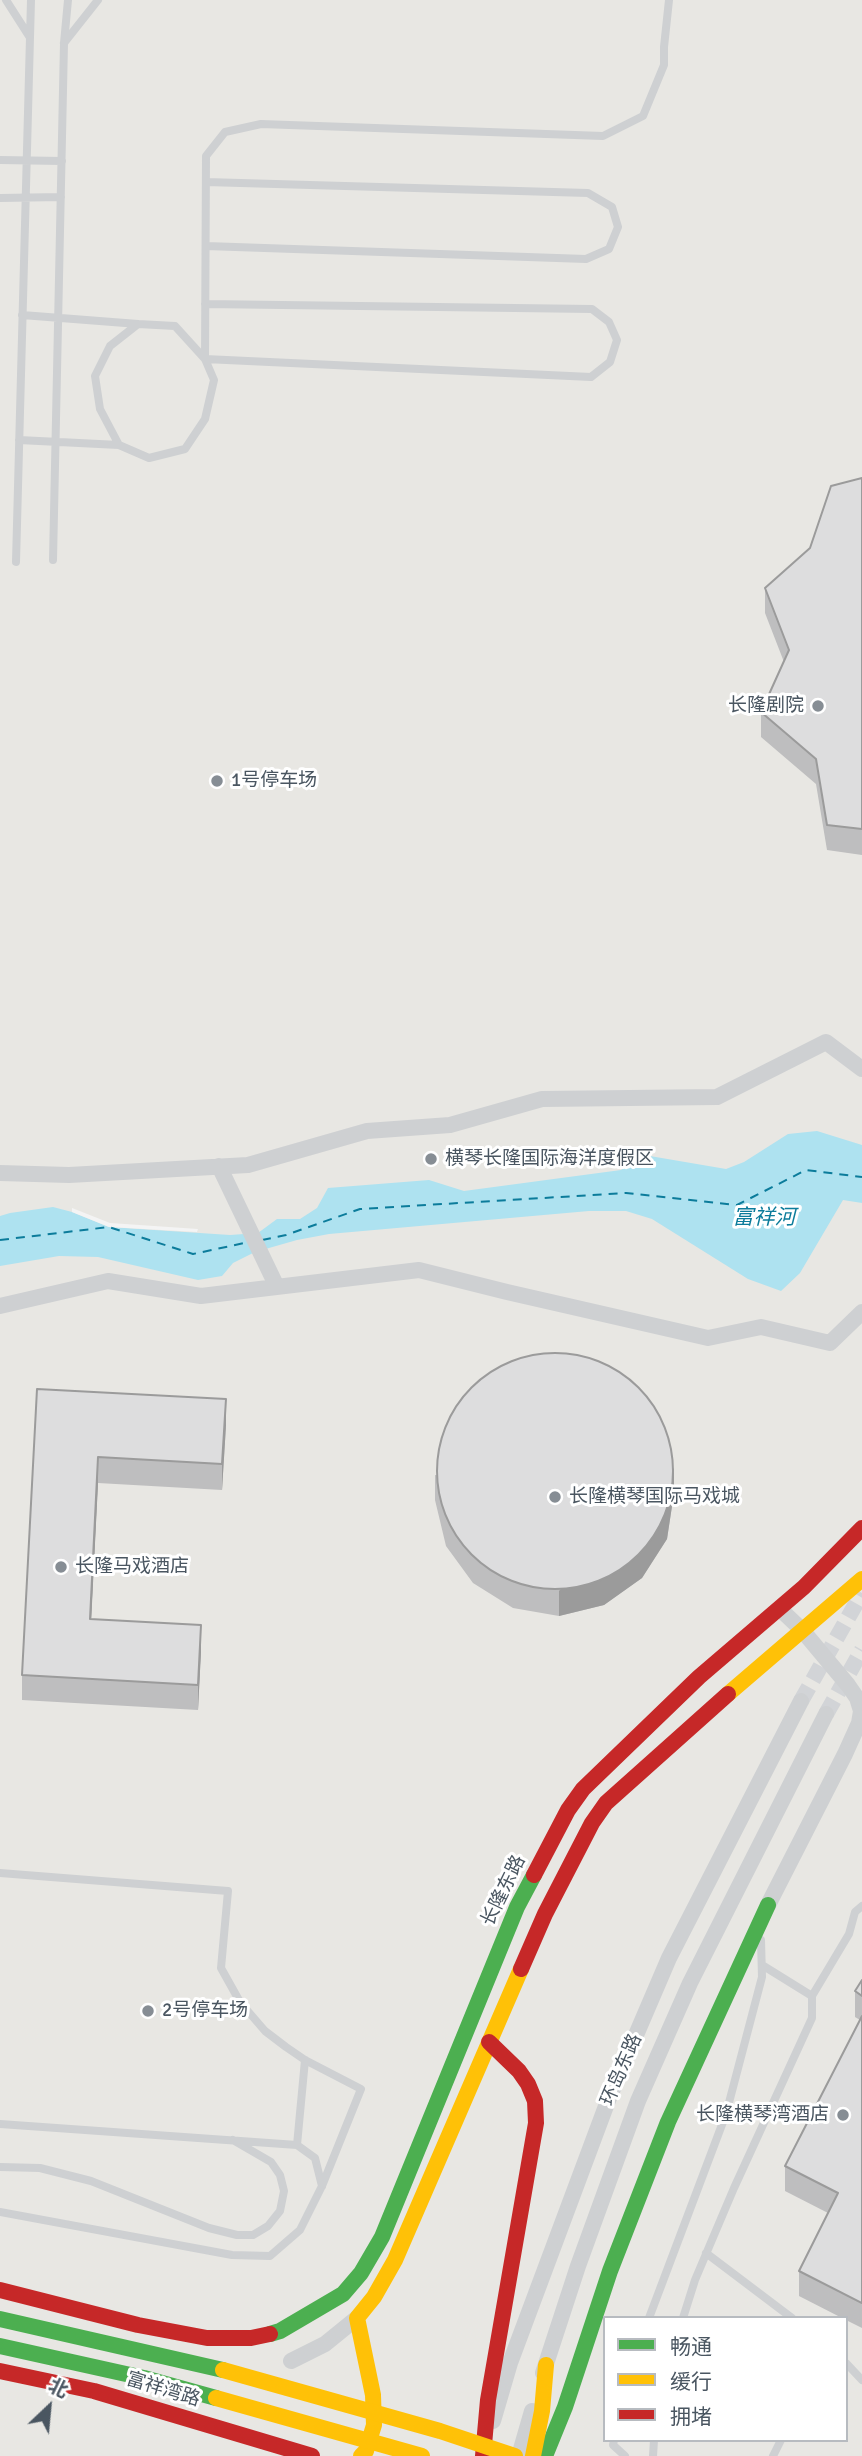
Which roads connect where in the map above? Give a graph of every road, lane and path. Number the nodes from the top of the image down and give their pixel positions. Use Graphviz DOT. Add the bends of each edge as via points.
graph roads {
  1 [pos="6,0"];
  2 [pos="31,0"];
  3 [pos="68,0"];
  4 [pos="98,0"];
  5 [pos="669,0"];
  6 [pos="29,37"];
  7 [pos="64,43"];
  8 [pos="26,159"];
  9 [pos="0,160"];
  10 [pos="62,161"];
  11 [pos="206,182"];
  12 [pos="61,197"];
  13 [pos="0,198"];
  14 [pos="25,199"];
  15 [pos="206,246"];
  16 [pos="205,304"];
  17 [pos="22,315"];
  18 [pos="58,317"];
  19 [pos="138,324"];
  20 [pos="205,359"];
  21 [pos="19,440"];
  22 [pos="56,442"];
  23 [pos="119,445"];
  24 [pos="53,560"];
  25 [pos="16,562"];
  26 [pos="862,1069"];
  27 [pos="219,1166"];
  28 [pos="0,1173"];
  29 [pos="277,1287"];
  30 [pos="0,1306"];
  31 [pos="862,1312"];
  32 [pos="862,1528"];
  33 [pos="862,1579"];
  34 [pos="780,1609"];
  35 [pos="802,1630"];
  36 [pos="801,1700"];
  37 [pos="826,1714"];
  38 [pos="0,1873"];
  39 [pos="768,1905"];
  40 [pos="862,1906"];
  41 [pos="762,1965"];
  42 [pos="812,1996"];
  43 [pos="489,2042"];
  44 [pos="306,2060"];
  45 [pos="0,2124"];
  46 [pos="233,2140"];
  47 [pos="298,2145"];
  48 [pos="0,2167"];
  49 [pos="322,2186"];
  50 [pos="0,2212"];
  51 [pos="706,2253"];
  52 [pos="0,2290"];
  53 [pos="650,2316"];
  54 [pos="685,2316"];
  55 [pos="789,2316"];
  56 [pos="357,2318"];
  57 [pos="0,2319"];
  58 [pos="0,2346"];
  59 [pos="291,2361"];
  60 [pos="546,2365"];
  61 [pos="848,2365"];
  62 [pos="0,2371"];
  63 [pos="862,2380"];
  64 [pos="614,2442"];
  65 [pos="312,2456"];
  66 [pos="361,2456"];
  67 [pos="422,2456"];
  68 [pos="484,2456"];
  69 [pos="517,2456"];
  70 [pos="533,2456"];
  71 [pos="545,2456"];
  72 [pos="625,2456"];
  1 -- 6 [label="lane"];
  2 -- 6 [label="lane"];
  3 -- 7 [label="lane"];
  4 -- 7 [label="lane"];
  5 -- 11 [label="lane" via="664,65 643,116 603,136 261,124 225,131 206,156"];
  6 -- 8 [label="lane"];
  7 -- 10 [label="lane"];
  8 -- 9 [label="lane"];
  8 -- 10 [label="lane"];
  8 -- 14 [label="lane"];
  10 -- 12 [label="lane"];
  11 -- 15 [label="lane"];
  11 -- 15 [label="lane" via="589,193 612,207 618,227 609,249 586,259"];
  12 -- 14 [label="lane"];
  12 -- 18 [label="lane"];
  13 -- 14 [label="lane"];
  14 -- 17 [label="lane"];
  15 -- 16 [label="lane"];
  16 -- 20 [label="lane"];
  16 -- 20 [label="lane" via="592,309 609,322 617,340 610,362 591,377"];
  17 -- 18 [label="lane"];
  17 -- 21 [label="lane"];
  18 -- 19 [label="lane"];
  18 -- 22 [label="lane"];
  19 -- 20 [label="lane" via="175,326"];
  19 -- 23 [label="lane" via="110,346 95,376 100,409"];
  20 -- 23 [label="lane" via="214,380 205,419 185,449 149,458"];
  21 -- 22 [label="lane"];
  21 -- 25 [label="lane"];
  22 -- 23 [label="lane"];
  22 -- 24 [label="lane"];
  26 -- 27 [label="street" via="827,1042 717,1097 542,1099 450,1125 367,1131 248,1165"];
  27 -- 28 [label="street" via="69,1175"];
  27 -- 29 [label="street"];
  29 -- 30 [label="street" via="201,1296 108,1281"];
  29 -- 31 [label="street" via="419,1270 708,1338 761,1327 830,1343"];
  32 -- 34 [label="main road, 长隆东路"];
  33 -- 35 [label="main road"];
  34 -- 35 [label="street"];
  34 -- 52 [label="main road, 长隆东路" via="699,1677 583,1789 568,1810 517,1907 382,2237 362,2273 343,2294 280,2331 251,2339 207,2338 138,2325"];
  35 -- 39 [label="street" via="848,1685 861,1711"];
  35 -- 43 [label="main road" via="606,1803 545,1914"];
  36 -- 68 [label="street, 环岛东路" via="669,1958 609,2098 510,2363"];
  37 -- 60 [label="street, 环岛东路" via="690,1983 638,2101"];
  38 -- 44 [label="lane" via="228,1891 221,1968 240,2002 265,2031"];
  39 -- 41 [label="lane"];
  39 -- 71 [label="main road" via="668,2122"];
  40 -- 42 [label="lane"];
  41 -- 42 [label="lane"];
  41 -- 53 [label="lane" via="726,2114"];
  42 -- 51 [label="lane" via="812,2018"];
  43 -- 56 [label="main road" via="395,2260"];
  43 -- 68 [label="main road" via="528,2084 536,2123 488,2400"];
  44 -- 47 [label="lane"];
  44 -- 49 [label="lane" via="361,2088"];
  45 -- 46 [label="lane"];
  46 -- 47 [label="lane"];
  46 -- 48 [label="lane" via="271,2162 284,2191 280,2211 253,2235 209,2228 92,2181 40,2168"];
  47 -- 49 [label="lane" via="315,2158"];
  49 -- 50 [label="lane" via="300,2230 270,2256 233,2255"];
  51 -- 54 [label="lane"];
  51 -- 55 [label="lane"];
  56 -- 59 [label="street" via="325,2344"];
  56 -- 66 [label="main road" via="374,2405 374,2425"];
  57 -- 69 [label="main road, bridge" via="223,2370"];
  58 -- 67 [label="main road, bridge" via="144,2378"];
  60 -- 69 [label="street, 环岛东路"];
  60 -- 70 [label="main road"];
  61 -- 63 [label="lane"];
  62 -- 65 [label="main road, 富祥湾路" via="94,2391"];
  64 -- 72 [label="lane"];
}
